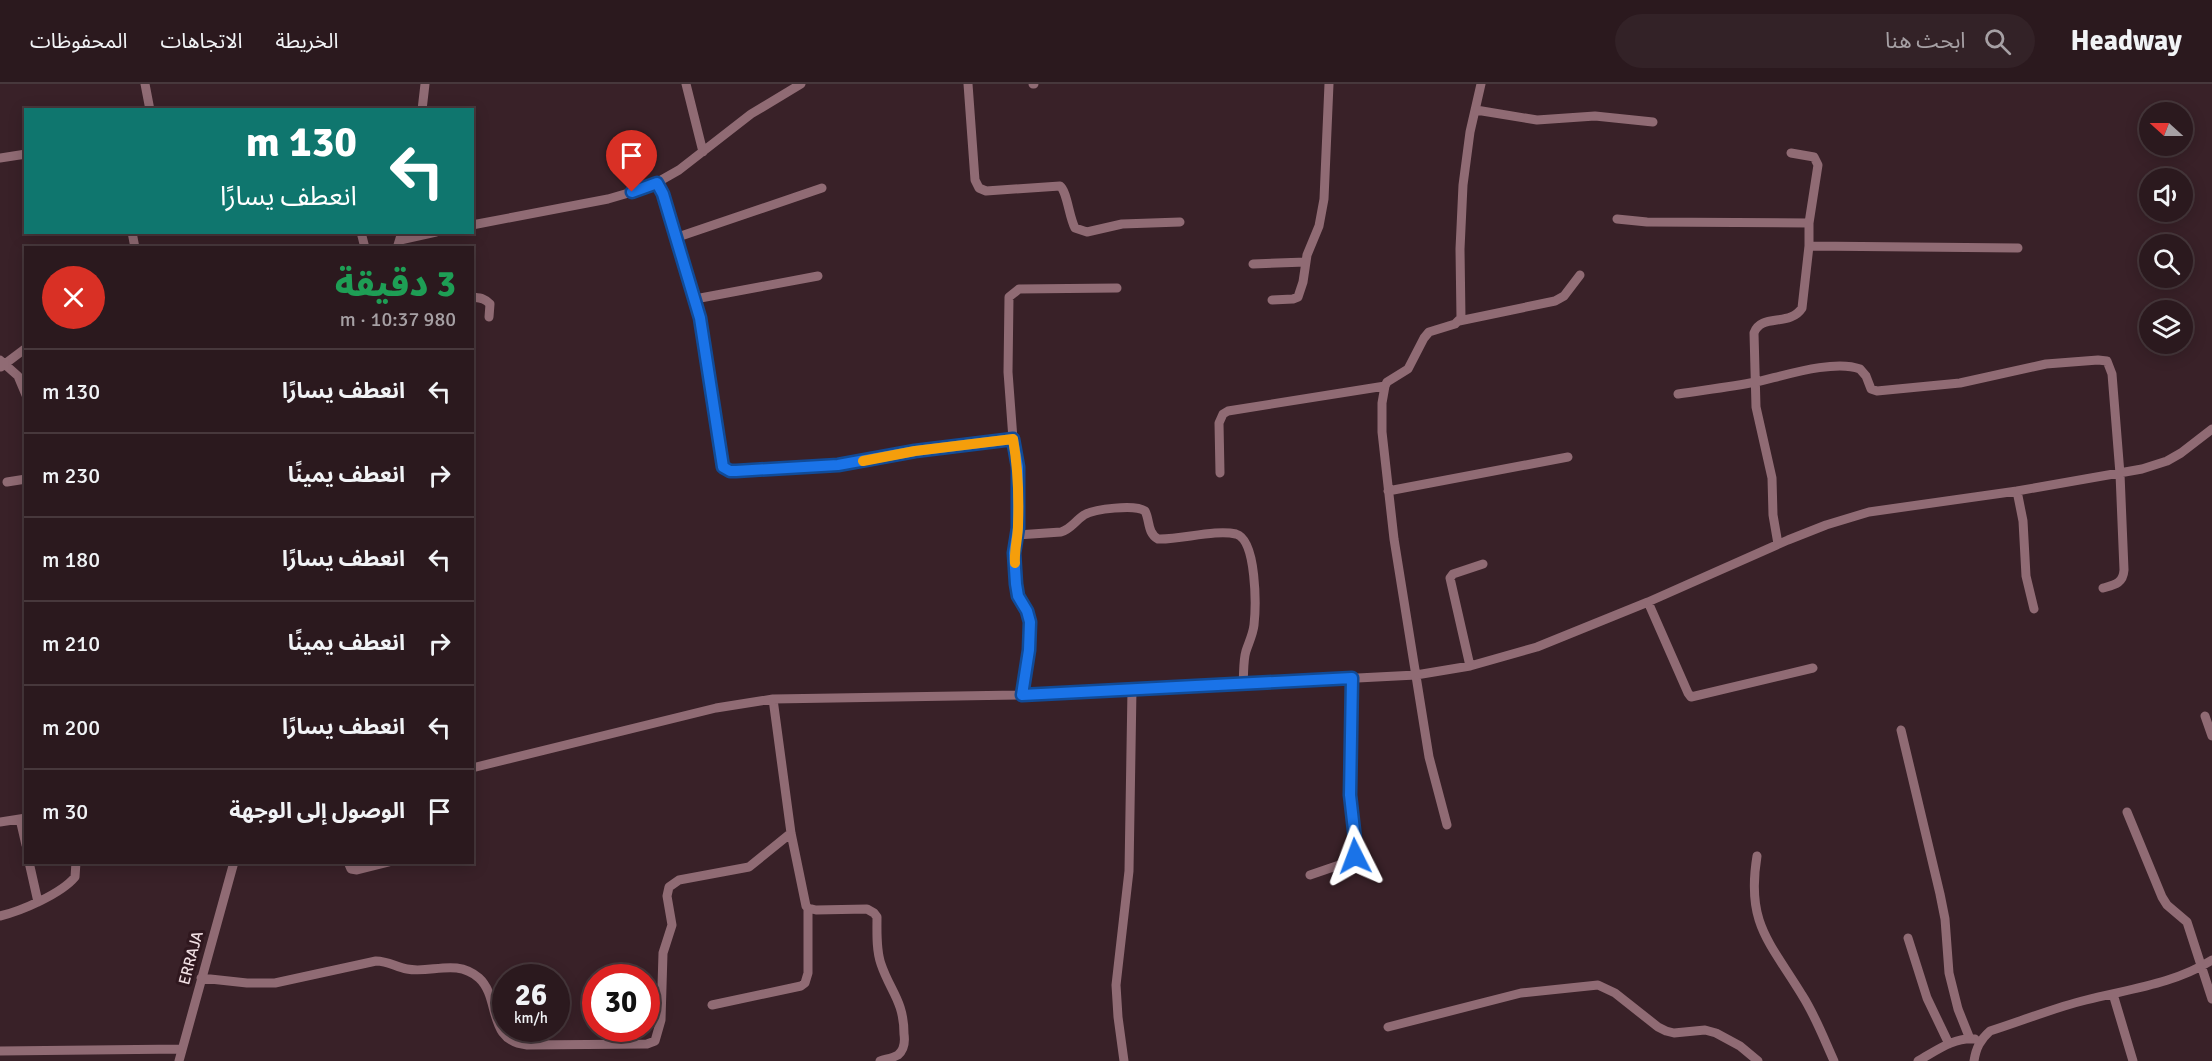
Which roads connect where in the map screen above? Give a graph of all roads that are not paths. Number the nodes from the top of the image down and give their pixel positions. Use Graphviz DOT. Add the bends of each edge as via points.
graph roads {
  1 [pos="146,84"];
  2 [pos="425,84"];
  3 [pos="686,84"];
  4 [pos="782,84"];
  5 [pos="801,84"];
  6 [pos="968,84"];
  7 [pos="1329,84"];
  8 [pos="1481,84"];
  9 [pos="782,95"];
  10 [pos="150,108"];
  11 [pos="422,108"];
  12 [pos="1476,110"];
  13 [pos="1653,122"];
  14 [pos="703,152"];
  15 [pos="1791,153"];
  16 [pos="24,154"];
  17 [pos="0,158"];
  18 [pos="657,183"];
  19 [pos="822,188"];
  20 [pos="1617,219"];
  21 [pos="1180,222"];
  22 [pos="1809,223"];
  23 [pos="474,225"];
  24 [pos="427,234"];
  25 [pos="675,238"];
  26 [pos="400,240"];
  27 [pos="1809,246"];
  28 [pos="2018,248"];
  29 [pos="1306,262"];
  30 [pos="1253,264"];
  31 [pos="1580,275"];
  32 [pos="818,276"];
  33 [pos="1117,288"];
  34 [pos="474,297"];
  35 [pos="695,298"];
  36 [pos="1272,300"];
  37 [pos="489,317"];
  38 [pos="1459,321"];
  39 [pos="24,349"];
  40 [pos="2,364"];
  41 [pos="1755,382"];
  42 [pos="1385,386"];
  43 [pos="24,390"];
  44 [pos="1678,394"];
  45 [pos="2211,432"];
  46 [pos="1013,439"];
  47 [pos="1568,457"];
  48 [pos="1220,473"];
  49 [pos="2120,474"];
  50 [pos="24,479"];
  51 [pos="7,482"];
  52 [pos="1388,491"];
  53 [pos="2018,491"];
  54 [pos="1017,535"];
  55 [pos="1778,544"];
  56 [pos="1483,564"];
  57 [pos="2103,588"];
  58 [pos="1648,602"];
  59 [pos="2034,609"];
  60 [pos="1470,666"];
  61 [pos="1813,668"];
  62 [pos="1416,675"];
  63 [pos="1352,678"];
  64 [pos="1243,683"];
  65 [pos="1132,689"];
  66 [pos="1022,695"];
  67 [pos="773,699"];
  68 [pos="2205,716"];
  69 [pos="1901,730"];
  70 [pos="2212,736"];
  71 [pos="474,768"];
  72 [pos="2127,812"];
  73 [pos="23,819"];
  74 [pos="0,822"];
  75 [pos="1447,825"];
  76 [pos="791,833"];
  77 [pos="1757,856"];
  78 [pos="29,864"];
  79 [pos="76,864"];
  80 [pos="233,864"];
  81 [pos="349,864"];
  82 [pos="380,864"];
  83 [pos="1310,875"];
  84 [pos="38,902"];
  85 [pos="808,908"];
  86 [pos="0,916"];
  87 [pos="1908,938"];
  88 [pos="2212,960"];
  89 [pos="2201,967"];
  90 [pos="201,978"];
  91 [pos="2113,994"];
  92 [pos="2212,999"];
  93 [pos="712,1005"];
  94 [pos="1388,1027"];
  95 [pos="1970,1039"];
  96 [pos="1981,1040"];
  97 [pos="1949,1044"];
  98 [pos="182,1049"];
  99 [pos="0,1051"];
  100 [pos="179,1061"];
  101 [pos="880,1061"];
  102 [pos="1124,1061"];
  103 [pos="1758,1061"];
  104 [pos="1834,1061"];
  105 [pos="1918,1061"];
  106 [pos="1974,1061"];
  107 [pos="2133,1061"];
  1 -- 10 [label="street"];
  2 -- 11 [label="street"];
  3 -- 14 [label="street"];
  4 -- 9 [label="street"];
  5 -- 9 [label="street"];
  6 -- 21 [label="street" via="975,180 982,190 1060,186 1065,190 1068,212 1076,228 1087,232 1122,224"];
  7 -- 29 [label="street" via="1324,200"];
  8 -- 12 [label="street"];
  9 -- 14 [label="street"];
  12 -- 13 [label="street" via="1550,121 1595,116"];
  12 -- 38 [label="street" via="1463,185"];
  14 -- 18 [label="street"];
  15 -- 22 [label="street" via="1814,157 1818,165"];
  16 -- 17 [label="street"];
  18 -- 23 [label="street" via="608,199"];
  18 -- 25 [label="street"];
  19 -- 25 [label="street"];
  20 -- 22 [label="street"];
  22 -- 27 [label="street"];
  24 -- 26 [label="street"];
  25 -- 35 [label="street"];
  27 -- 28 [label="street"];
  27 -- 41 [label="street" via="1802,308 1789,318 1756,327"];
  29 -- 30 [label="street"];
  29 -- 36 [label="street" via="1298,297"];
  31 -- 38 [label="street" via="1564,296 1555,301"];
  32 -- 35 [label="street"];
  33 -- 46 [label="street" via="1019,289 1011,294 1008,372"];
  34 -- 37 [label="street" via="490,304"];
  35 -- 46 [label="street" via="708,362 720,459 726,470 838,465"];
  38 -- 42 [label="street" via="1429,332 1408,369"];
  39 -- 40 [label="street"];
  40 -- 43 [label="street" via="18,376"];
  41 -- 44 [label="street"];
  41 -- 49 [label="street" via="1807,370 1848,366 1860,369 1873,390 1894,390 1960,383 2046,364 2103,360 2109,363 2112,374"];
  41 -- 55 [label="street" via="1756,406 1772,477"];
  42 -- 48 [label="street" via="1222,414"];
  42 -- 52 [label="street" via="1382,432"];
  45 -- 49 [label="street" via="2167,461"];
  46 -- 54 [label="street" via="1018,467"];
  47 -- 52 [label="street"];
  49 -- 53 [label="street"];
  49 -- 57 [label="street" via="2124,576 2117,584"];
  50 -- 51 [label="street"];
  52 -- 62 [label="street"];
  53 -- 55 [label="street" via="1869,513"];
  53 -- 59 [label="street" via="2026,576"];
  54 -- 64 [label="street" via="1061,532 1092,512 1131,507 1145,510 1150,531 1158,539 1236,534 1247,546 1256,598"];
  54 -- 66 [label="street" via="1016,590 1030,622"];
  55 -- 58 [label="street"];
  56 -- 60 [label="street" via="1450,578"];
  58 -- 60 [label="street" via="1537,647"];
  58 -- 61 [label="street" via="1691,697"];
  60 -- 62 [label="street"];
  62 -- 63 [label="street"];
  62 -- 75 [label="street" via="1429,758"];
  63 -- 64 [label="street"];
  63 -- 83 [label="street" via="1350,795 1356,848 1351,861"];
  64 -- 65 [label="street"];
  65 -- 66 [label="street"];
  65 -- 102 [label="street" via="1129,871 1116,985"];
  66 -- 67 [label="street"];
  67 -- 71 [label="street" via="716,708"];
  67 -- 76 [label="street"];
  68 -- 70 [label="street"];
  69 -- 95 [label="street" via="1941,894 1953,993"];
  72 -- 89 [label="street" via="2162,897 2187,922"];
  73 -- 74 [label="street"];
  76 -- 85 [label="street"];
  76 -- 90 [label="street" via="749,867 679,880 669,887 672,925 663,955 660,1028 655,1041 647,1044 515,1042 498,1025 489,992 481,980 467,970 411,970 376,961 275,983"];
  77 -- 104 [label="street" via="1753,881 1757,918 1806,1001"];
  78 -- 84 [label="street"];
  79 -- 84 [label="street" via="73,880"];
  80 -- 90 [label="street, ERRAJA"];
  81 -- 82 [label="street" via="353,870"];
  84 -- 86 [label="street"];
  85 -- 93 [label="street" via="805,983"];
  85 -- 101 [label="street" via="867,909 877,917 881,964 899,1000 904,1029 901,1051"];
  87 -- 97 [label="street" via="1927,998"];
  88 -- 89 [label="street"];
  89 -- 91 [label="street" via="2163,982"];
  89 -- 92 [label="street"];
  90 -- 98 [label="street, ERRAJA"];
  91 -- 96 [label="street" via="1990,1031"];
  91 -- 107 [label="street"];
  94 -- 103 [label="street" via="1521,993 1598,985 1666,1031 1716,1033"];
  95 -- 96 [label="street"];
  95 -- 97 [label="street"];
  96 -- 106 [label="street"];
  97 -- 105 [label="street"];
  98 -- 99 [label="street"];
  98 -- 100 [label="street, ERRAJA"];
}
